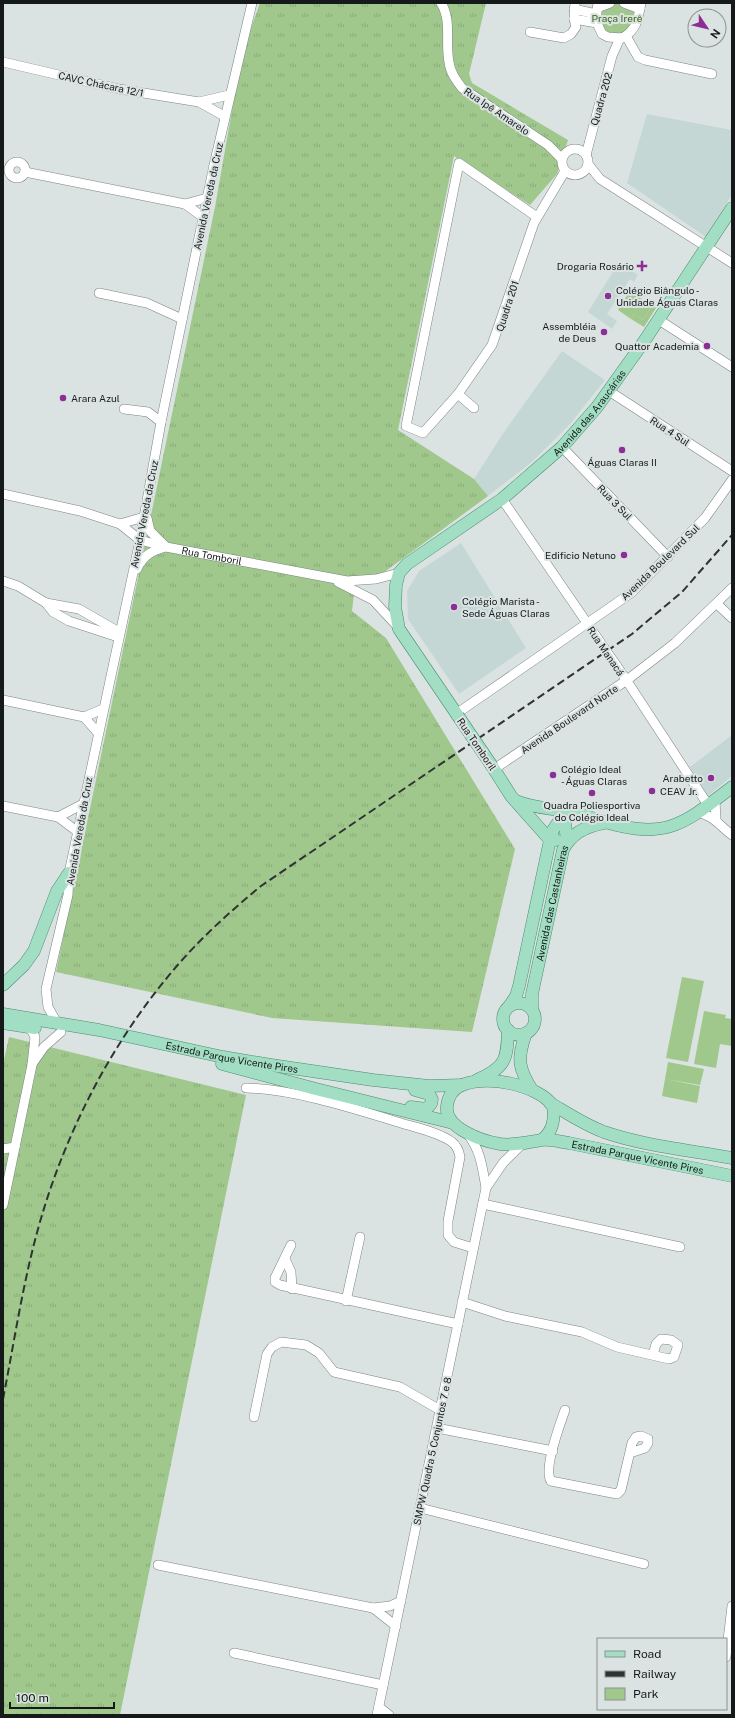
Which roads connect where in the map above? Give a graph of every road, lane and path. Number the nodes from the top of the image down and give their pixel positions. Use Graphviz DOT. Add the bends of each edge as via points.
graph roads {
  1 [pos="250,3"];
  2 [pos="440,3"];
  3 [pos="610,3"];
  4 [pos="624,3"];
  5 [pos="575,6"];
  6 [pos="641,6"];
  7 [pos="597,12"];
  8 [pos="574,19"];
  9 [pos="530,32"];
  10 [pos="608,37"];
  11 [pos="623,37"];
  12 [pos="612,56"];
  13 [pos="3,62"];
  14 [pos="712,74"];
  15 [pos="229,95"];
  16 [pos="199,102"];
  17 [pos="224,116"];
  18 [pos="565,155"];
  19 [pos="584,156"];
  20 [pos="8,168"];
  21 [pos="573,173"];
  22 [pos="600,179"];
  23 [pos="207,198"];
  24 [pos="185,204"];
  25 [pos="732,208"];
  26 [pos="203,217"];
  27 [pos="537,217"];
  28 [pos="707,246"];
  29 [pos="732,264"];
  30 [pos="99,293"];
  31 [pos="182,319"];
  32 [pos="659,320"];
  33 [pos="732,367"];
  34 [pos="609,391"];
  35 [pos="458,394"];
  36 [pos="165,405"];
  37 [pos="474,408"];
  38 [pos="124,409"];
  39 [pos="148,412"];
  40 [pos="162,422"];
  41 [pos="562,447"];
  42 [pos="732,471"];
  43 [pos="732,480"];
  44 [pos="150,484"];
  45 [pos="3,494"];
  46 [pos="502,499"];
  47 [pos="144,517"];
  48 [pos="120,524"];
  49 [pos="140,540"];
  50 [pos="166,547"];
  51 [pos="668,556"];
  52 [pos="399,573"];
  53 [pos="332,579"];
  54 [pos="3,581"];
  55 [pos="131,585"];
  56 [pos="732,588"];
  57 [pos="46,604"];
  58 [pos="717,604"];
  59 [pos="732,618"];
  60 [pos="588,623"];
  61 [pos="399,629"];
  62 [pos="119,634"];
  63 [pos="627,680"];
  64 [pos="3,700"];
  65 [pos="103,709"];
  66 [pos="457,715"];
  67 [pos="84,717"];
  68 [pos="98,733"];
  69 [pos="493,767"];
  70 [pos="732,787"];
  71 [pos="516,802"];
  72 [pos="712,802"];
  73 [pos="83,804"];
  74 [pos="3,806"];
  75 [pos="697,812"];
  76 [pos="58,817"];
  77 [pos="716,820"];
  78 [pos="605,822"];
  79 [pos="78,832"];
  80 [pos="732,835"];
  81 [pos="550,840"];
  82 [pos="567,842"];
  83 [pos="69,873"];
  84 [pos="3,986"];
  85 [pos="510,1006"];
  86 [pos="532,1009"];
  87 [pos="3,1014"];
  88 [pos="3,1023"];
  89 [pos="24,1026"];
  90 [pos="59,1028"];
  91 [pos="508,1030"];
  92 [pos="526,1033"];
  93 [pos="32,1065"];
  94 [pos="374,1080"];
  95 [pos="475,1081"];
  96 [pos="462,1085"];
  97 [pos="246,1088"];
  98 [pos="532,1090"];
  99 [pos="358,1099"];
  100 [pos="550,1103"];
  101 [pos="453,1123"];
  102 [pos="468,1134"];
  103 [pos="542,1140"];
  104 [pos="522,1144"];
  105 [pos="15,1147"];
  106 [pos="3,1149"];
  107 [pos="732,1158"];
  108 [pos="732,1176"];
  109 [pos="486,1188"];
  110 [pos="483,1204"];
  111 [pos="3,1205"];
  112 [pos="360,1237"];
  113 [pos="291,1245"];
  114 [pos="680,1247"];
  115 [pos="473,1248"];
  116 [pos="285,1259"];
  117 [pos="292,1289"];
  118 [pos="346,1301"];
  119 [pos="462,1302"];
  120 [pos="458,1324"];
  121 [pos="653,1355"];
  122 [pos="440,1410"];
  123 [pos="565,1410"];
  124 [pos="254,1417"];
  125 [pos="438,1428"];
  126 [pos="553,1451"];
  127 [pos="630,1453"];
  128 [pos="420,1508"];
  129 [pos="644,1564"];
  130 [pos="158,1565"];
  131 [pos="401,1600"];
  132 [pos="732,1606"];
  133 [pos="373,1608"];
  134 [pos="396,1626"];
  135 [pos="727,1648"];
  136 [pos="234,1653"];
  137 [pos="383,1685"];
  138 [pos="378,1711"];
  139 [pos="389,1715"];
  1 -- 15 [label="street, Avenida Vereda da Cruz"];
  2 -- 18 [label="street, Rua Ipê Amarelo" via="447,13 448,63 462,88"];
  3 -- 7 [label="street"];
  4 -- 6 [label="street, Quadra 202"];
  5 -- 7 [label="street"];
  5 -- 8 [label="street"];
  6 -- 11 [label="street, Quadra 202" via="634,30"];
  7 -- 8 [label="street"];
  7 -- 10 [label="street, Quadra 202" via="602,34"];
  8 -- 9 [label="street" via="576,27 568,37"];
  10 -- 11 [label="street"];
  10 -- 12 [label="street, Quadra 202"];
  11 -- 12 [label="street, Quadra 202"];
  11 -- 14 [label="street" via="638,57 645,60"];
  12 -- 19 [label="street, Quadra 202" via="604,93"];
  13 -- 16 [label="street, CAVC Chácara 12/1" via="126,90"];
  15 -- 16 [label="street, CAVC Chácara 12/1"];
  15 -- 17 [label="street, Avenida Vereda da Cruz"];
  16 -- 17 [label="street, CAVC Chácara 12/1"];
  17 -- 23 [label="street, Avenida Vereda da Cruz"];
  18 -- 19 [label="street" via="575,149"];
  18 -- 21 [label="street" via="562,165"];
  19 -- 21 [label="street, Quadra 202"];
  19 -- 22 [label="street"];
  20 -- 24 [label="street" via="14,177 22,176 25,172"];
  21 -- 22 [label="street"];
  21 -- 27 [label="street, Quadra 201" via="552,192"];
  22 -- 28 [label="street"];
  23 -- 24 [label="street"];
  23 -- 26 [label="street, Avenida Vereda da Cruz"];
  24 -- 26 [label="street"];
  25 -- 28 [label="main road, Avenida das Araucárias"];
  26 -- 31 [label="street, Avenida Vereda da Cruz"];
  27 -- 35 [label="street, Quadra 201" via="497,336"];
  27 -- 35 [label="street, Quadra 201" via="459,163 406,426 423,433"];
  28 -- 29 [label="street"];
  28 -- 32 [label="main road, Avenida das Araucárias"];
  30 -- 31 [label="street" via="147,303"];
  31 -- 36 [label="street, Avenida Vereda da Cruz"];
  32 -- 33 [label="street"];
  32 -- 34 [label="main road, Avenida das Araucárias"];
  34 -- 41 [label="main road, Avenida das Araucárias"];
  34 -- 42 [label="street, Rua 4 Sul"];
  35 -- 37 [label="street"];
  36 -- 39 [label="street"];
  36 -- 40 [label="street, Avenida Vereda da Cruz"];
  38 -- 39 [label="street"];
  39 -- 40 [label="street"];
  40 -- 44 [label="street, Avenida Vereda da Cruz"];
  41 -- 46 [label="main road, Avenida das Araucárias"];
  41 -- 51 [label="street, Rua 3 Sul"];
  43 -- 51 [label="street, Avenida Boulevard Sul" via="705,518"];
  44 -- 47 [label="street, Avenida Vereda da Cruz"];
  44 -- 50 [label="street" via="148,527"];
  45 -- 48 [label="street" via="69,507"];
  46 -- 52 [label="main road, Avenida das Araucárias" via="407,564"];
  46 -- 60 [label="street, Rua Manacá"];
  47 -- 48 [label="street"];
  47 -- 49 [label="street, Avenida Vereda da Cruz"];
  48 -- 49 [label="street"];
  49 -- 50 [label="street, Rua Tomboril"];
  49 -- 55 [label="street, Avenida Vereda da Cruz"];
  50 -- 53 [label="street, Rua Tomboril"];
  50 -- 55 [label="street" via="155,550 143,558"];
  51 -- 60 [label="street, Avenida Boulevard Sul" via="631,593"];
  52 -- 53 [label="street, Rua Tomboril" via="367,580"];
  52 -- 61 [label="main road, Rua Tomboril" via="395,594"];
  53 -- 61 [label="street, Rua Tomboril" via="373,600"];
  54 -- 57 [label="street" via="18,586"];
  55 -- 62 [label="street, Avenida Vereda da Cruz"];
  56 -- 58 [label="street, Avenida Boulevard Norte"];
  57 -- 62 [label="street" via="79,609"];
  57 -- 62 [label="street" via="53,612 69,621"];
  58 -- 59 [label="street"];
  58 -- 63 [label="street, Avenida Boulevard Norte" via="675,643"];
  60 -- 63 [label="street, Rua Manacá, bridge"];
  60 -- 66 [label="street, Avenida Boulevard Sul"];
  61 -- 66 [label="main road, Rua Tomboril"];
  62 -- 65 [label="street, Avenida Vereda da Cruz"];
  63 -- 69 [label="street, Avenida Boulevard Norte"];
  63 -- 72 [label="street, Rua Manacá"];
  64 -- 67 [label="street"];
  65 -- 67 [label="street"];
  65 -- 68 [label="street, Avenida Vereda da Cruz"];
  66 -- 69 [label="main road, Rua Tomboril, bridge"];
  67 -- 68 [label="street"];
  68 -- 73 [label="street, Avenida Vereda da Cruz"];
  69 -- 71 [label="main road, Rua Tomboril"];
  70 -- 72 [label="main road, Avenida das Castanheiras"];
  71 -- 78 [label="main road, Avenida das Castanheiras" via="539,809 577,813"];
  71 -- 81 [label="main road, Rua Tomboril"];
  72 -- 75 [label="main road, Avenida das Castanheiras"];
  72 -- 77 [label="street"];
  73 -- 76 [label="street"];
  73 -- 79 [label="street, Avenida Vereda da Cruz"];
  74 -- 76 [label="street"];
  75 -- 77 [label="street"];
  75 -- 78 [label="main road, Avenida das Castanheiras" via="684,822 661,829 639,829"];
  76 -- 79 [label="street"];
  77 -- 80 [label="street"];
  78 -- 82 [label="main road, Avenida das Castanheiras" via="582,829"];
  79 -- 83 [label="street, Avenida Vereda da Cruz"];
  81 -- 82 [label="main road"];
  81 -- 82 [label="main road, Avenida das Castanheiras" via="557,822 561,820 565,823"];
  81 -- 85 [label="main road, Avenida das Castanheiras" via="519,986"];
  82 -- 86 [label="main road, Avenida das Castanheiras" via="559,861 532,994"];
  83 -- 84 [label="main road" via="56,891 34,951"];
  83 -- 90 [label="street, Avenida Vereda da Cruz" via="68,895 46,989 48,1007"];
  85 -- 86 [label="main road" via="526,1004"];
  85 -- 91 [label="main road" via="503,1017"];
  86 -- 92 [label="main road" via="534,1022"];
  87 -- 90 [label="main road, Estrada Parque Vicente Pires"];
  88 -- 89 [label="main road, Estrada Parque Vicente Pires"];
  89 -- 90 [label="main road, Estrada Parque Vicente Pires"];
  89 -- 93 [label="street" via="32,1031 34,1037"];
  90 -- 93 [label="street"];
  90 -- 94 [label="main road, Estrada Parque Vicente Pires" via="140,1038 223,1057"];
  90 -- 99 [label="main road, Estrada Parque Vicente Pires" via="224,1064"];
  91 -- 92 [label="main road" via="516,1034"];
  91 -- 95 [label="main road" via="504,1060 491,1074"];
  92 -- 98 [label="main road" via="520,1050 520,1064 523,1076"];
  93 -- 105 [label="street"];
  94 -- 96 [label="main road, Estrada Parque Vicente Pires" via="429,1086"];
  94 -- 99 [label="main road" via="393,1087 429,1094 432,1098 431,1104 426,1109 420,1109 364,1097"];
  95 -- 96 [label="main road"];
  95 -- 98 [label="main road" via="504,1082"];
  96 -- 101 [label="main road" via="456,1088 448,1100 447,1115"];
  97 -- 115 [label="street" via="290,1093 413,1126 451,1141 459,1151 460,1157 448,1221 448,1235 454,1242"];
  98 -- 100 [label="main road"];
  99 -- 101 [label="main road, Estrada Parque Vicente Pires"];
  100 -- 103 [label="main road" via="554,1116 553,1125"];
  100 -- 107 [label="main road, Estrada Parque Vicente Pires" via="602,1132 630,1140"];
  101 -- 102 [label="main road"];
  102 -- 104 [label="main road" via="500,1144"];
  102 -- 109 [label="street, SMPW Quadra 5 Conjuntos 7 e 8" via="481,1156"];
  103 -- 104 [label="main road"];
  103 -- 108 [label="main road, Estrada Parque Vicente Pires" via="569,1143"];
  104 -- 109 [label="street, SMPW Quadra 5 Conjuntos 7 e 8" via="503,1163"];
  105 -- 106 [label="street"];
  105 -- 111 [label="street"];
  109 -- 110 [label="street, SMPW Quadra 5 Conjuntos 7 e 8"];
  110 -- 114 [label="street"];
  110 -- 115 [label="street, SMPW Quadra 5 Conjuntos 7 e 8"];
  112 -- 118 [label="street"];
  113 -- 116 [label="street"];
  115 -- 119 [label="street, SMPW Quadra 5 Conjuntos 7 e 8"];
  116 -- 117 [label="street" via="291,1272"];
  116 -- 117 [label="street" via="277,1271 275,1282"];
  117 -- 118 [label="street"];
  118 -- 120 [label="street"];
  119 -- 120 [label="street, SMPW Quadra 5 Conjuntos 7 e 8"];
  119 -- 121 [label="street" via="505,1316 582,1332 617,1347"];
  120 -- 122 [label="street, SMPW Quadra 5 Conjuntos 7 e 8"];
  122 -- 124 [label="street" via="400,1387 334,1372 314,1348 287,1341 276,1343 267,1354"];
  122 -- 125 [label="street, SMPW Quadra 5 Conjuntos 7 e 8"];
  123 -- 126 [label="street"];
  125 -- 126 [label="street"];
  125 -- 128 [label="street, SMPW Quadra 5 Conjuntos 7 e 8"];
  126 -- 127 [label="street" via="549,1478 551,1481 616,1494 621,1490"];
  128 -- 129 [label="street"];
  128 -- 131 [label="street, SMPW Quadra 5 Conjuntos 7 e 8"];
  130 -- 133 [label="street"];
  131 -- 133 [label="street" via="390,1606"];
  131 -- 134 [label="street, SMPW Quadra 5 Conjuntos 7 e 8"];
  132 -- 135 [label="street"];
  133 -- 134 [label="street"];
  134 -- 137 [label="street, SMPW Quadra 5 Conjuntos 7 e 8"];
  136 -- 137 [label="street"];
  137 -- 138 [label="street, SMPW Quadra 5 Conjuntos 7 e 8"];
  138 -- 139 [label="street"];
}
